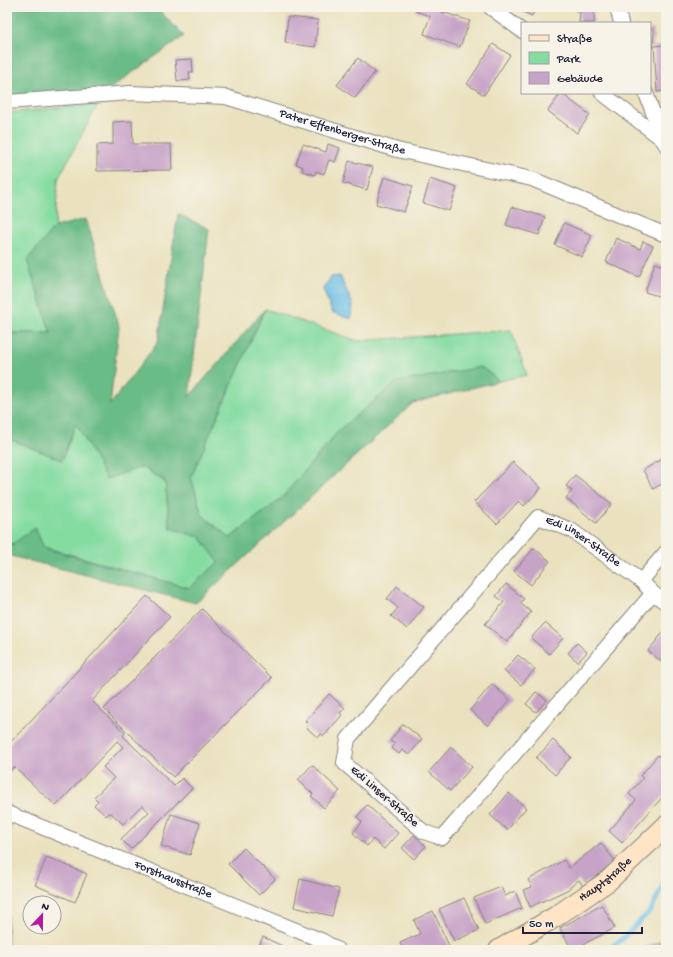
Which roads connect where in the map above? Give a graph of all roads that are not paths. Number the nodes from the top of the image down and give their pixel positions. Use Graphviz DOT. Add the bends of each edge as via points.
graph roads {
  1 [pos="490,7"];
  2 [pos="617,7"];
  3 [pos="621,22"];
  4 [pos="521,30"];
  5 [pos="603,94"];
  6 [pos="646,94"];
  7 [pos="7,102"];
  8 [pos="664,142"];
  9 [pos="666,234"];
  10 [pos="666,552"];
  11 [pos="641,581"];
  12 [pos="653,593"];
  13 [pos="666,603"];
  14 [pos="7,813"];
  15 [pos="666,826"];
  16 [pos="338,950"];
  17 [pos="499,950"];
  1 -- 4 [label="street"];
  2 -- 3 [label="street"];
  5 -- 8 [label="street"];
  6 -- 8 [label="street"];
  7 -- 9 [label="street, Pater Effenberger-Straße" via="130,93 226,97 397,150 532,179"];
  10 -- 11 [label="street"];
  11 -- 12 [label="street, Edi Linser-Straße"];
  11 -- 12 [label="street, Edi Linser-Straße" via="571,530 538,517 348,739 344,763 424,832 442,838"];
  12 -- 13 [label="street, Edi Linser-Straße"];
  14 -- 16 [label="street, Forsthausstraße" via="301,932"];
  15 -- 17 [label="main road, Hauptstraße" via="608,881 555,917"];
}
